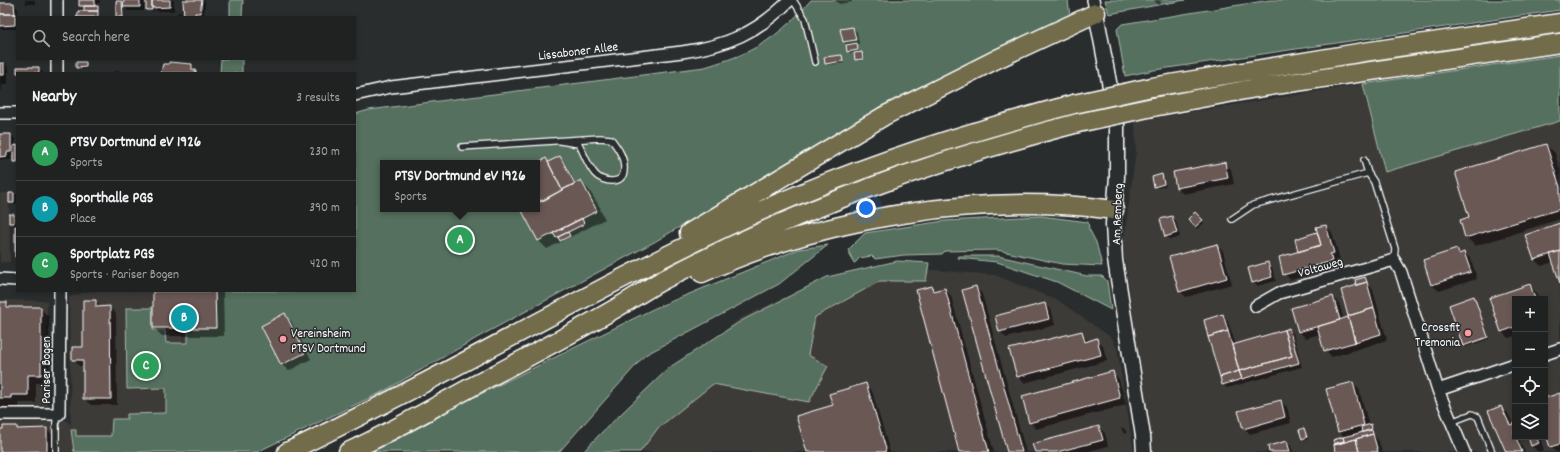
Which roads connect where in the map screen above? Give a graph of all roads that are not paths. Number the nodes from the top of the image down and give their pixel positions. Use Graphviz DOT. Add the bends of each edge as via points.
graph roads {
  1 [pos="57,0"];
  2 [pos="790,0"];
  3 [pos="793,0"];
  4 [pos="1094,6"];
  5 [pos="57,16"];
  6 [pos="1560,23"];
  7 [pos="1560,43"];
  8 [pos="57,60"];
  9 [pos="815,62"];
  10 [pos="57,72"];
  11 [pos="356,95"];
  12 [pos="0,113"];
  13 [pos="16,113"];
  14 [pos="560,141"];
  15 [pos="462,147"];
  16 [pos="1364,160"];
  17 [pos="1368,173"];
  18 [pos="1114,210"];
  19 [pos="1232,219"];
  20 [pos="1394,260"];
  21 [pos="0,279"];
  22 [pos="16,280"];
  23 [pos="60,292"];
  24 [pos="1256,306"];
  25 [pos="618,307"];
  26 [pos="558,311"];
  27 [pos="1560,349"];
  28 [pos="1548,353"];
  29 [pos="1512,365"];
  30 [pos="1438,390"];
  31 [pos="0,414"];
  32 [pos="56,414"];
  33 [pos="1452,422"];
  34 [pos="56,452"];
  35 [pos="287,452"];
  36 [pos="348,452"];
  37 [pos="1144,452"];
  38 [pos="1464,452"];
  39 [pos="1492,452"];
  1 -- 5 [label="street"];
  2 -- 11 [label="street, Lissaboner Allee" via="767,22 717,46 392,86"];
  3 -- 9 [label="lane" via="805,19"];
  4 -- 18 [label="street, Am Remberg" via="1117,124"];
  4 -- 26 [label="highway" via="884,116 735,207 609,276"];
  6 -- 26 [label="highway, bridge" via="1152,87 1074,104 968,133 840,178 718,231"];
  7 -- 25 [label="highway, bridge" via="1256,88 1153,107 1002,142 909,172 824,204 728,247 661,281"];
  8 -- 10 [label="street"];
  12 -- 13 [label="street"];
  14 -- 14 [label="lane" via="611,139 623,160 624,172 619,179 612,182 604,180 595,174 578,144"];
  14 -- 15 [label="lane"];
  16 -- 17 [label="lane"];
  17 -- 19 [label="lane" via="1253,205"];
  17 -- 20 [label="lane" via="1374,182 1395,249"];
  18 -- 25 [label="highway" via="1049,204 998,206 942,209 864,221 789,239 753,251 660,292"];
  18 -- 37 [label="street, Am Remberg" via="1115,260"];
  20 -- 24 [label="street, Voltaweg" via="1279,293"];
  20 -- 30 [label="street" via="1401,272"];
  21 -- 22 [label="street"];
  23 -- 32 [label="street, Pariser Bogen" via="59,414"];
  25 -- 36 [label="highway"];
  26 -- 35 [label="highway" via="383,406"];
  27 -- 28 [label="street"];
  29 -- 30 [label="street"];
  30 -- 33 [label="street"];
  31 -- 32 [label="street, Pariser Bogen"];
  32 -- 34 [label="lane"];
  33 -- 38 [label="street"];
  33 -- 39 [label="lane" via="1472,414 1478,417"];
}
